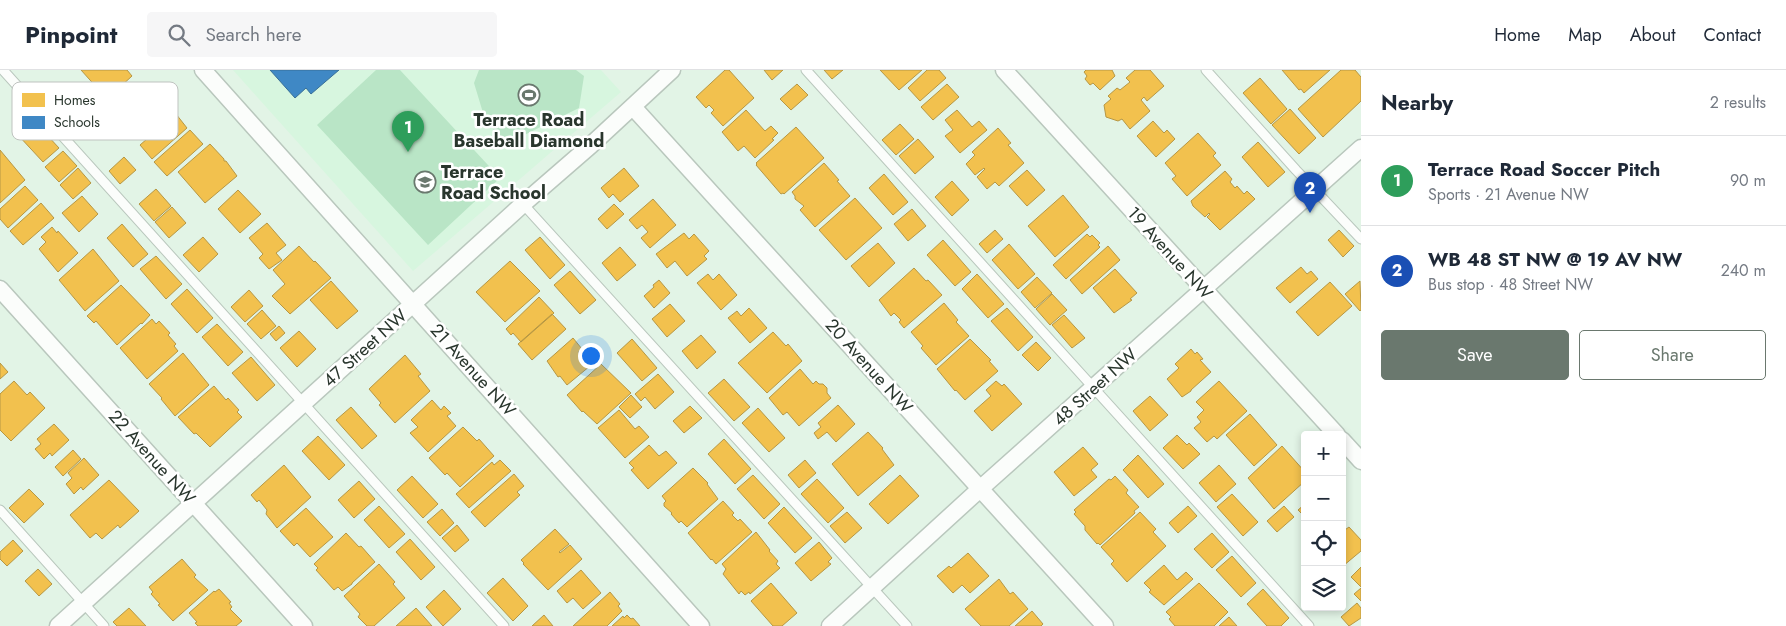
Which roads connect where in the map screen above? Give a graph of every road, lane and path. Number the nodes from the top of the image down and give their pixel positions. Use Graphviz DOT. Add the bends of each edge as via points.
graph roads {
  1 [pos="3,70"];
  2 [pos="203,70"];
  3 [pos="672,70"];
  4 [pos="806,70"];
  5 [pos="1004,70"];
  6 [pos="1206,70"];
  7 [pos="14,82"];
  8 [pos="633,107"];
  9 [pos="66,140"];
  10 [pos="1361,148"];
  11 [pos="1315,190"];
  12 [pos="523,204"];
  13 [pos="1361,239"];
  14 [pos="1203,288"];
  15 [pos="0,289"];
  16 [pos="414,304"];
  17 [pos="1093,388"];
  18 [pos="304,403"];
  19 [pos="1333,431"];
  20 [pos="1346,444"];
  21 [pos="1361,460"];
  22 [pos="981,488"];
  23 [pos="193,503"];
  24 [pos="0,510"];
  25 [pos="872,588"];
  26 [pos="84,603"];
  27 [pos="58,626"];
  28 [pos="104,626"];
  29 [pos="304,626"];
  30 [pos="504,626"];
  31 [pos="701,626"];
  32 [pos="830,626"];
  33 [pos="907,626"];
  34 [pos="1105,626"];
  35 [pos="1309,626"];
  1 -- 7 [label="lane"];
  2 -- 16 [label="street, 21 Avenue NW"];
  3 -- 8 [label="street, 47 Street NW"];
  4 -- 17 [label="lane"];
  5 -- 14 [label="street, 19 Avenue NW"];
  6 -- 11 [label="lane"];
  8 -- 12 [label="street, 47 Street NW"];
  8 -- 22 [label="street, 20 Avenue NW"];
  9 -- 18 [label="lane"];
  10 -- 11 [label="street, 48 Street NW"];
  11 -- 13 [label="lane"];
  11 -- 14 [label="street, 48 Street NW"];
  12 -- 16 [label="street, 47 Street NW"];
  12 -- 25 [label="lane"];
  14 -- 17 [label="street, 48 Street NW"];
  14 -- 19 [label="street, 19 Avenue NW"];
  15 -- 23 [label="street, 22 Avenue NW"];
  16 -- 18 [label="street, 47 Street NW"];
  16 -- 31 [label="street, 21 Avenue NW"];
  17 -- 22 [label="street, 48 Street NW"];
  17 -- 35 [label="lane"];
  18 -- 23 [label="street, 47 Street NW"];
  18 -- 30 [label="lane"];
  20 -- 21 [label="street"];
  22 -- 25 [label="street, 48 Street NW"];
  22 -- 34 [label="street, 20 Avenue NW"];
  23 -- 26 [label="street, 47 Street NW"];
  23 -- 29 [label="street, 22 Avenue NW"];
  24 -- 26 [label="lane"];
  25 -- 32 [label="street, 48 Street NW"];
  25 -- 33 [label="lane"];
  26 -- 27 [label="street, 47 Street NW"];
  26 -- 28 [label="lane"];
}
